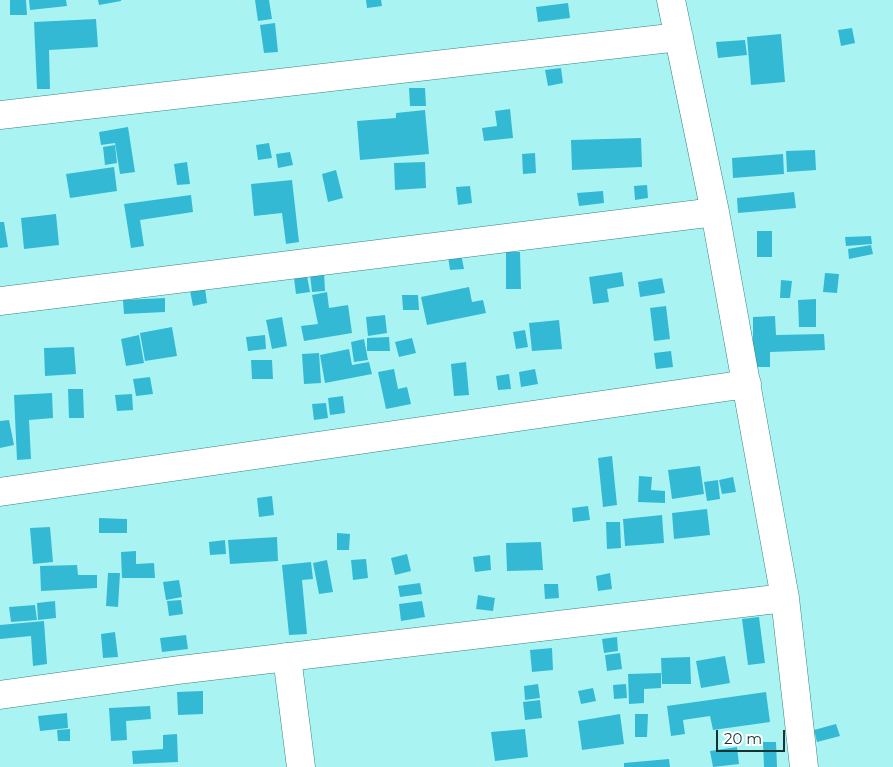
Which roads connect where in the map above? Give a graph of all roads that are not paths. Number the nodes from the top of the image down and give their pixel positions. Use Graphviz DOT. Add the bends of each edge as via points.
graph roads {
  1 [pos="671,0"];
  2 [pos="679,37"];
  3 [pos="0,116"];
  4 [pos="715,212"];
  5 [pos="0,301"];
  6 [pos="747,384"];
  7 [pos="0,492"];
  8 [pos="785,598"];
  9 [pos="288,657"];
  10 [pos="0,695"];
  11 [pos="302,767"];
  12 [pos="804,767"];
  1 -- 2 [label="street"];
  2 -- 3 [label="street"];
  2 -- 4 [label="street"];
  4 -- 5 [label="street"];
  4 -- 6 [label="street"];
  6 -- 7 [label="street"];
  6 -- 8 [label="street"];
  8 -- 9 [label="street"];
  8 -- 12 [label="street"];
  9 -- 10 [label="street"];
  9 -- 11 [label="street"];
}
